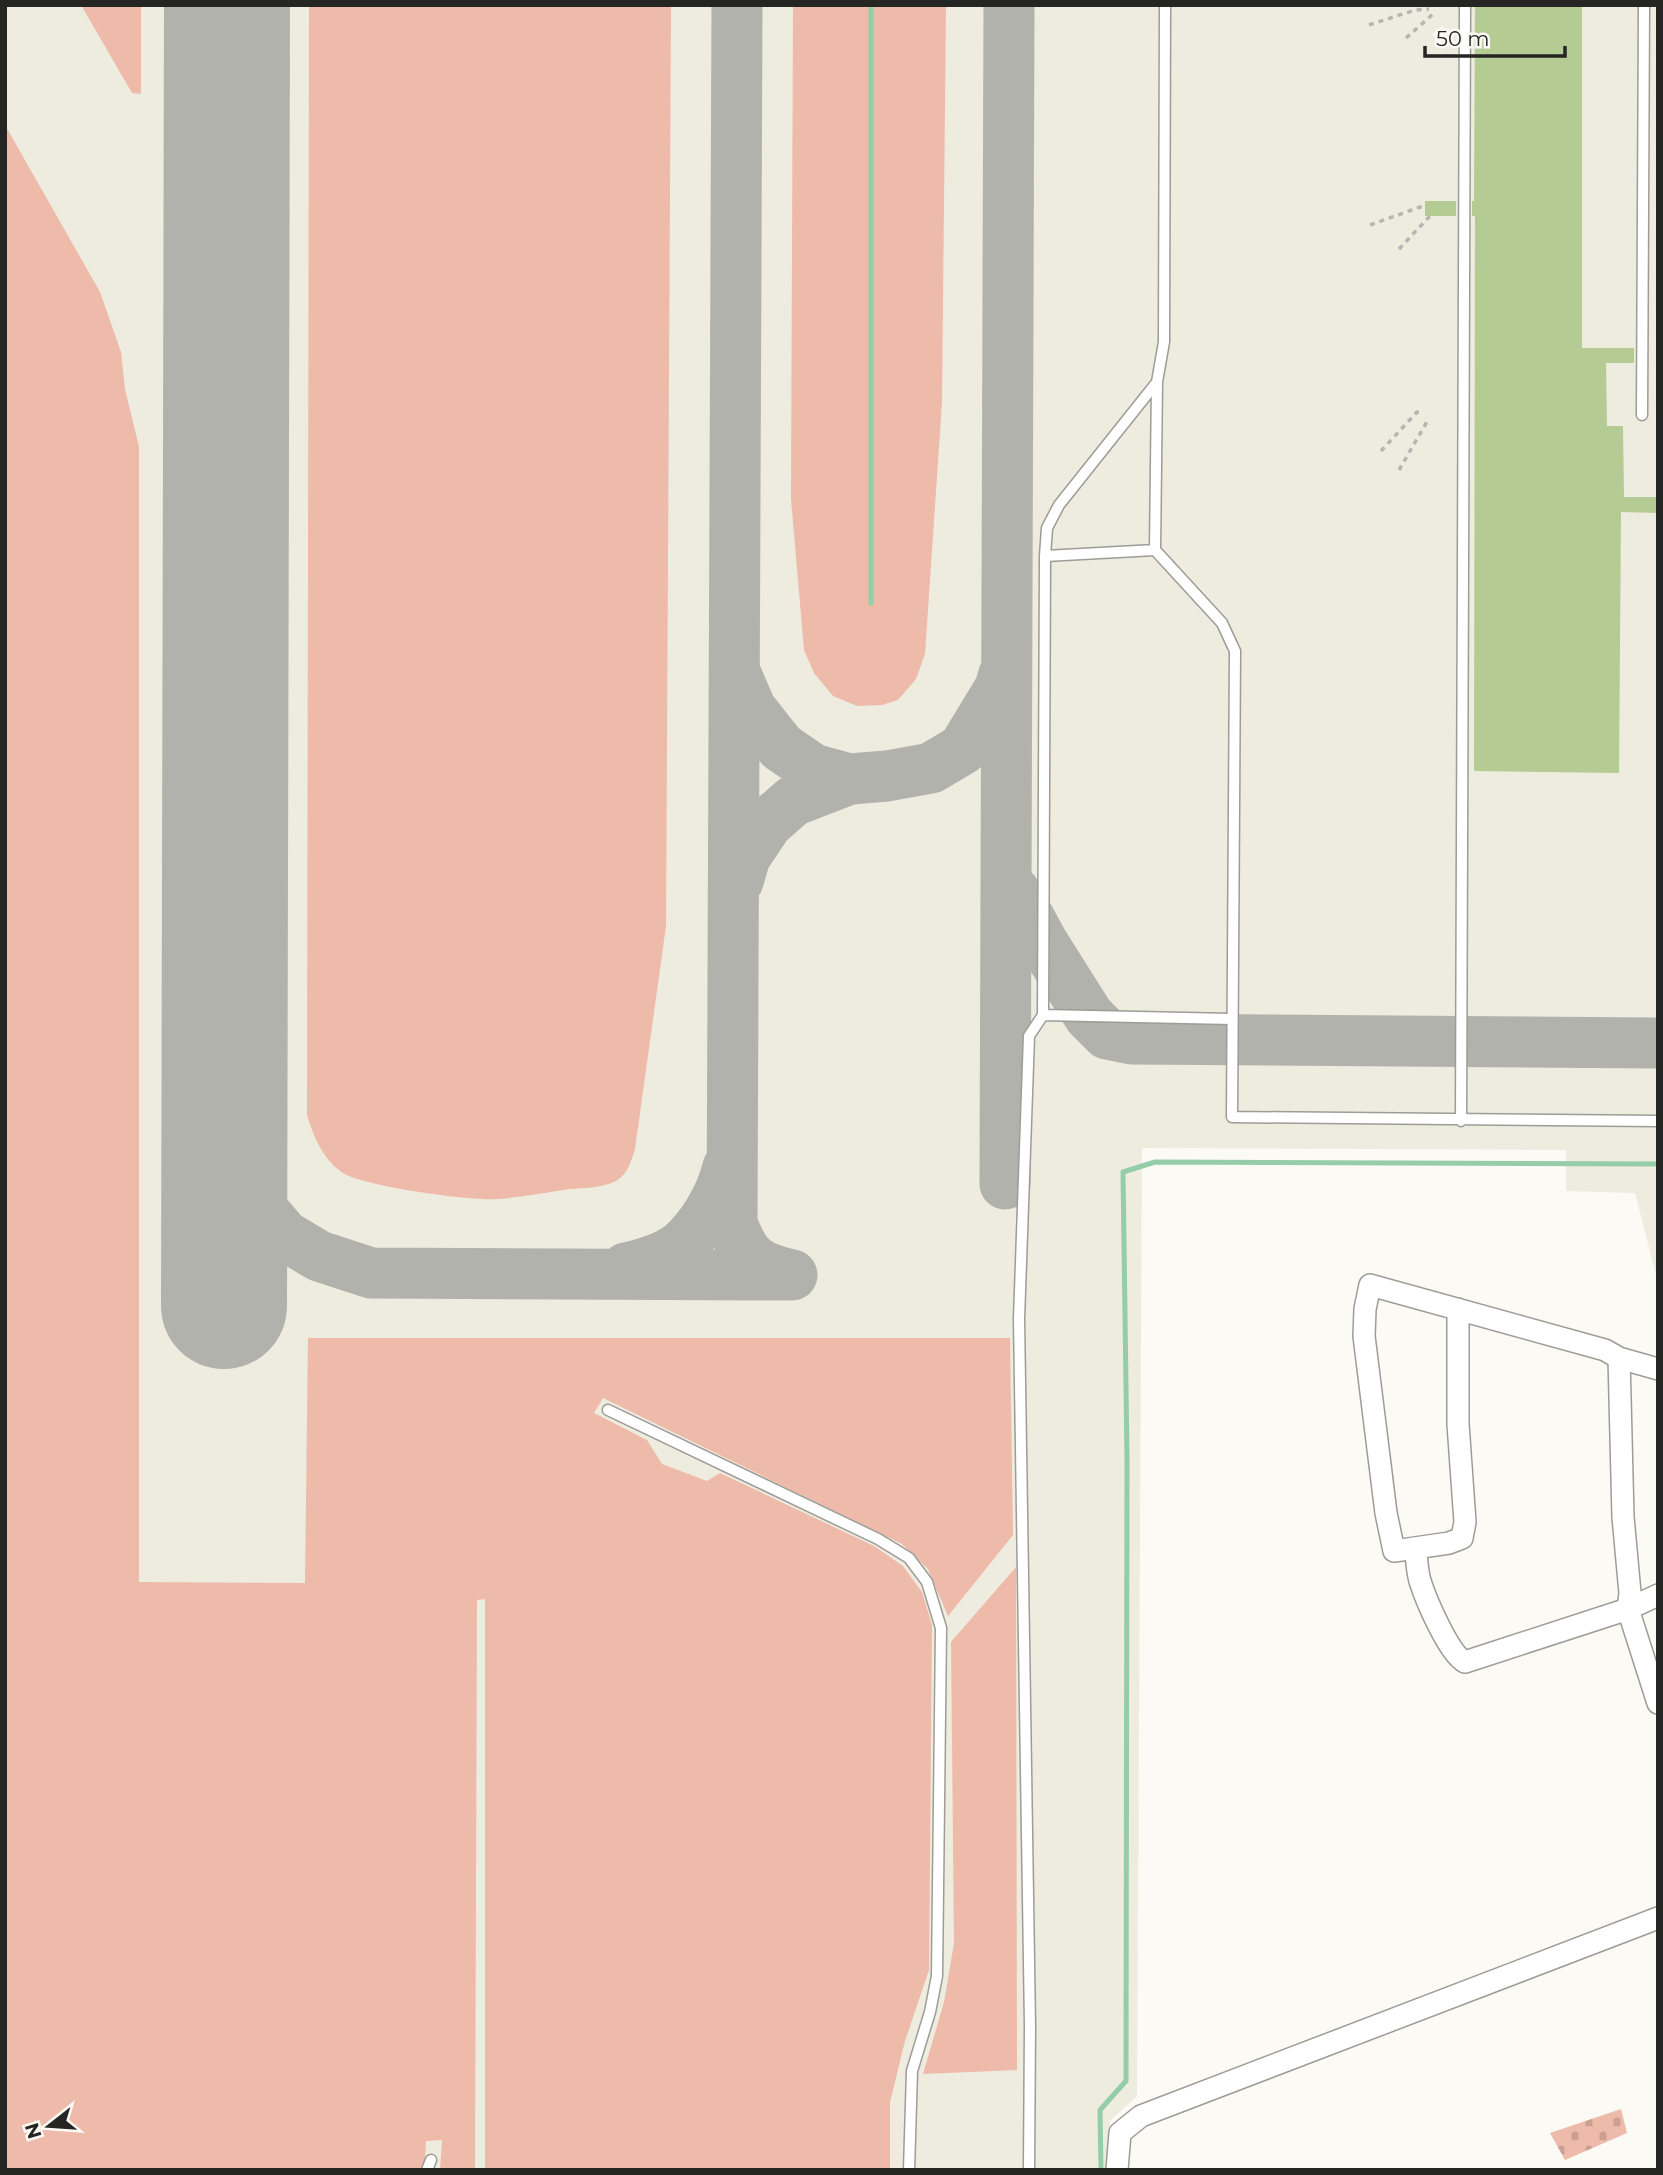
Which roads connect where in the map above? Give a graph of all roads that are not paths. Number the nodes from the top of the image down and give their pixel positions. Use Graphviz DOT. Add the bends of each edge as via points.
graph roads {
  1 [pos="1165,5"];
  2 [pos="1465,5"];
  3 [pos="1644,5"];
  4 [pos="1157,382"];
  5 [pos="1642,415"];
  6 [pos="1155,550"];
  7 [pos="1045,556"];
  8 [pos="1043,1015"];
  9 [pos="1232,1019"];
  10 [pos="1461,1121"];
  11 [pos="1658,1121"];
  12 [pos="1458,1309"];
  13 [pos="1619,1358"];
  14 [pos="1658,1370"];
  15 [pos="607,1410"];
  16 [pos="1415,1548"];
  17 [pos="1658,1595"];
  18 [pos="1628,1609"];
  19 [pos="1658,1703"];
  20 [pos="1658,1917"];
  21 [pos="909,2170"];
  22 [pos="1029,2170"];
  23 [pos="1117,2170"];
  1 -- 4 [label="lane" via="1164,342"];
  2 -- 10 [label="lane"];
  3 -- 5 [label="lane"];
  4 -- 6 [label="lane"];
  4 -- 7 [label="lane" via="1059,505 1047,528"];
  6 -- 7 [label="lane"];
  6 -- 9 [label="lane" via="1222,623 1236,651"];
  7 -- 8 [label="lane"];
  8 -- 9 [label="lane"];
  8 -- 22 [label="lane" via="1029,1036 1019,1319"];
  9 -- 10 [label="lane" via="1232,1117"];
  10 -- 11 [label="lane"];
  12 -- 13 [label="street" via="1605,1349"];
  12 -- 16 [label="street" via="1458,1424 1465,1522 1462,1538"];
  12 -- 16 [label="street" via="1370,1285 1365,1309 1364,1336 1385,1513 1394,1551"];
  13 -- 14 [label="street"];
  13 -- 18 [label="street"];
  15 -- 21 [label="lane" via="878,1539 909,1558 927,1582 941,1628 937,1976 912,2071"];
  16 -- 18 [label="street" via="1420,1580 1434,1615 1457,1658 1465,1662"];
  17 -- 18 [label="street"];
  18 -- 19 [label="street"];
  20 -- 23 [label="street" via="1141,2116 1121,2133"];
}
